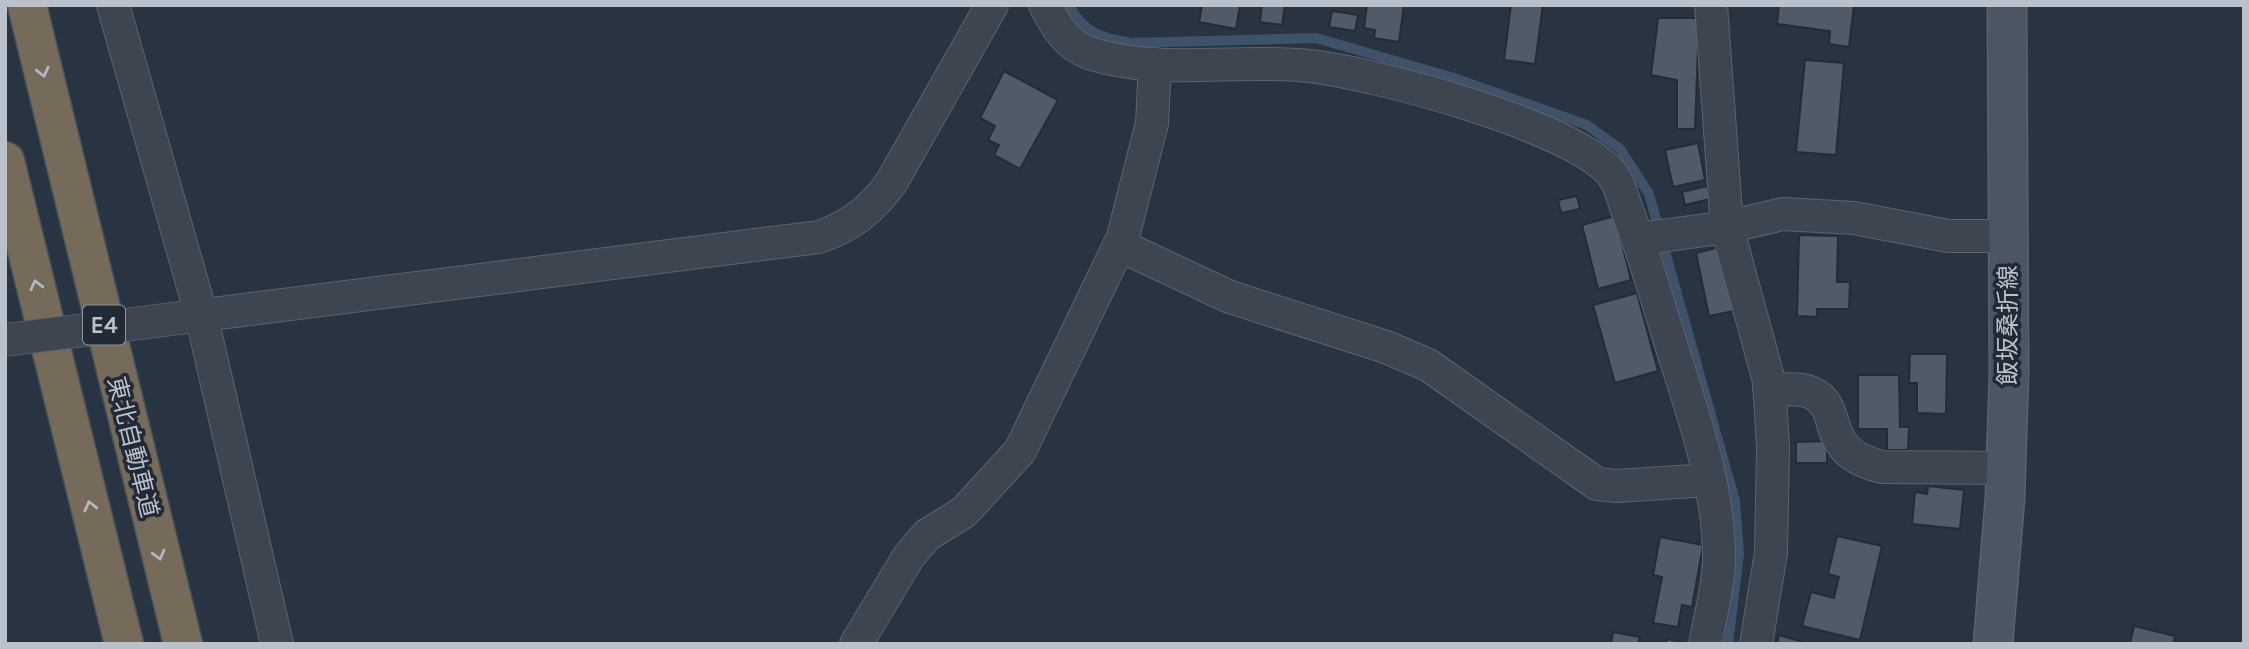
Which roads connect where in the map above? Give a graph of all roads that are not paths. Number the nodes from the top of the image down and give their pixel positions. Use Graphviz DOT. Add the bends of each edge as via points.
graph roads {
  1 [pos="27,5"];
  2 [pos="113,5"];
  3 [pos="992,5"];
  4 [pos="1045,5"];
  5 [pos="1711,5"];
  6 [pos="2007,5"];
  7 [pos="1155,64"];
  8 [pos="5,161"];
  9 [pos="1727,227"];
  10 [pos="1657,236"];
  11 [pos="2008,236"];
  12 [pos="1119,245"];
  13 [pos="191,316"];
  14 [pos="5,340"];
  15 [pos="1769,389"];
  16 [pos="2006,468"];
  17 [pos="1709,480"];
  18 [pos="124,644"];
  19 [pos="183,644"];
  20 [pos="277,644"];
  21 [pos="856,644"];
  22 [pos="1705,644"];
  23 [pos="1756,644"];
  24 [pos="1993,644"];
  1 -- 19 [label="highway, 東北自動車道 / E4, one-way"];
  2 -- 13 [label="street"];
  3 -- 13 [label="street" via="891,183 874,206 844,228 819,237"];
  4 -- 7 [label="street" via="1064,37 1085,52"];
  5 -- 9 [label="street"];
  6 -- 11 [label="main road, 飯坂桑折線"];
  7 -- 10 [label="street" via="1310,66 1402,85 1516,120 1584,149 1598,160"];
  7 -- 12 [label="street" via="1152,123"];
  18 -- 8 [label="highway, E4, one-way"];
  9 -- 10 [label="street"];
  9 -- 11 [label="street" via="1783,214 1854,218 1948,236"];
  9 -- 15 [label="street"];
  10 -- 17 [label="street"];
  11 -- 16 [label="main road, 飯坂桑折線"];
  12 -- 17 [label="street" via="1230,297 1428,365 1597,484"];
  12 -- 21 [label="street" via="1020,451 964,512 927,535 909,556"];
  13 -- 14 [label="street, bridge"];
  13 -- 20 [label="street"];
  15 -- 16 [label="street" via="1811,392 1822,400 1845,450 1863,463"];
  15 -- 23 [label="street" via="1771,553"];
  16 -- 24 [label="main road, 飯坂桑折線"];
  17 -- 22 [label="street" via="1719,564"];
}
